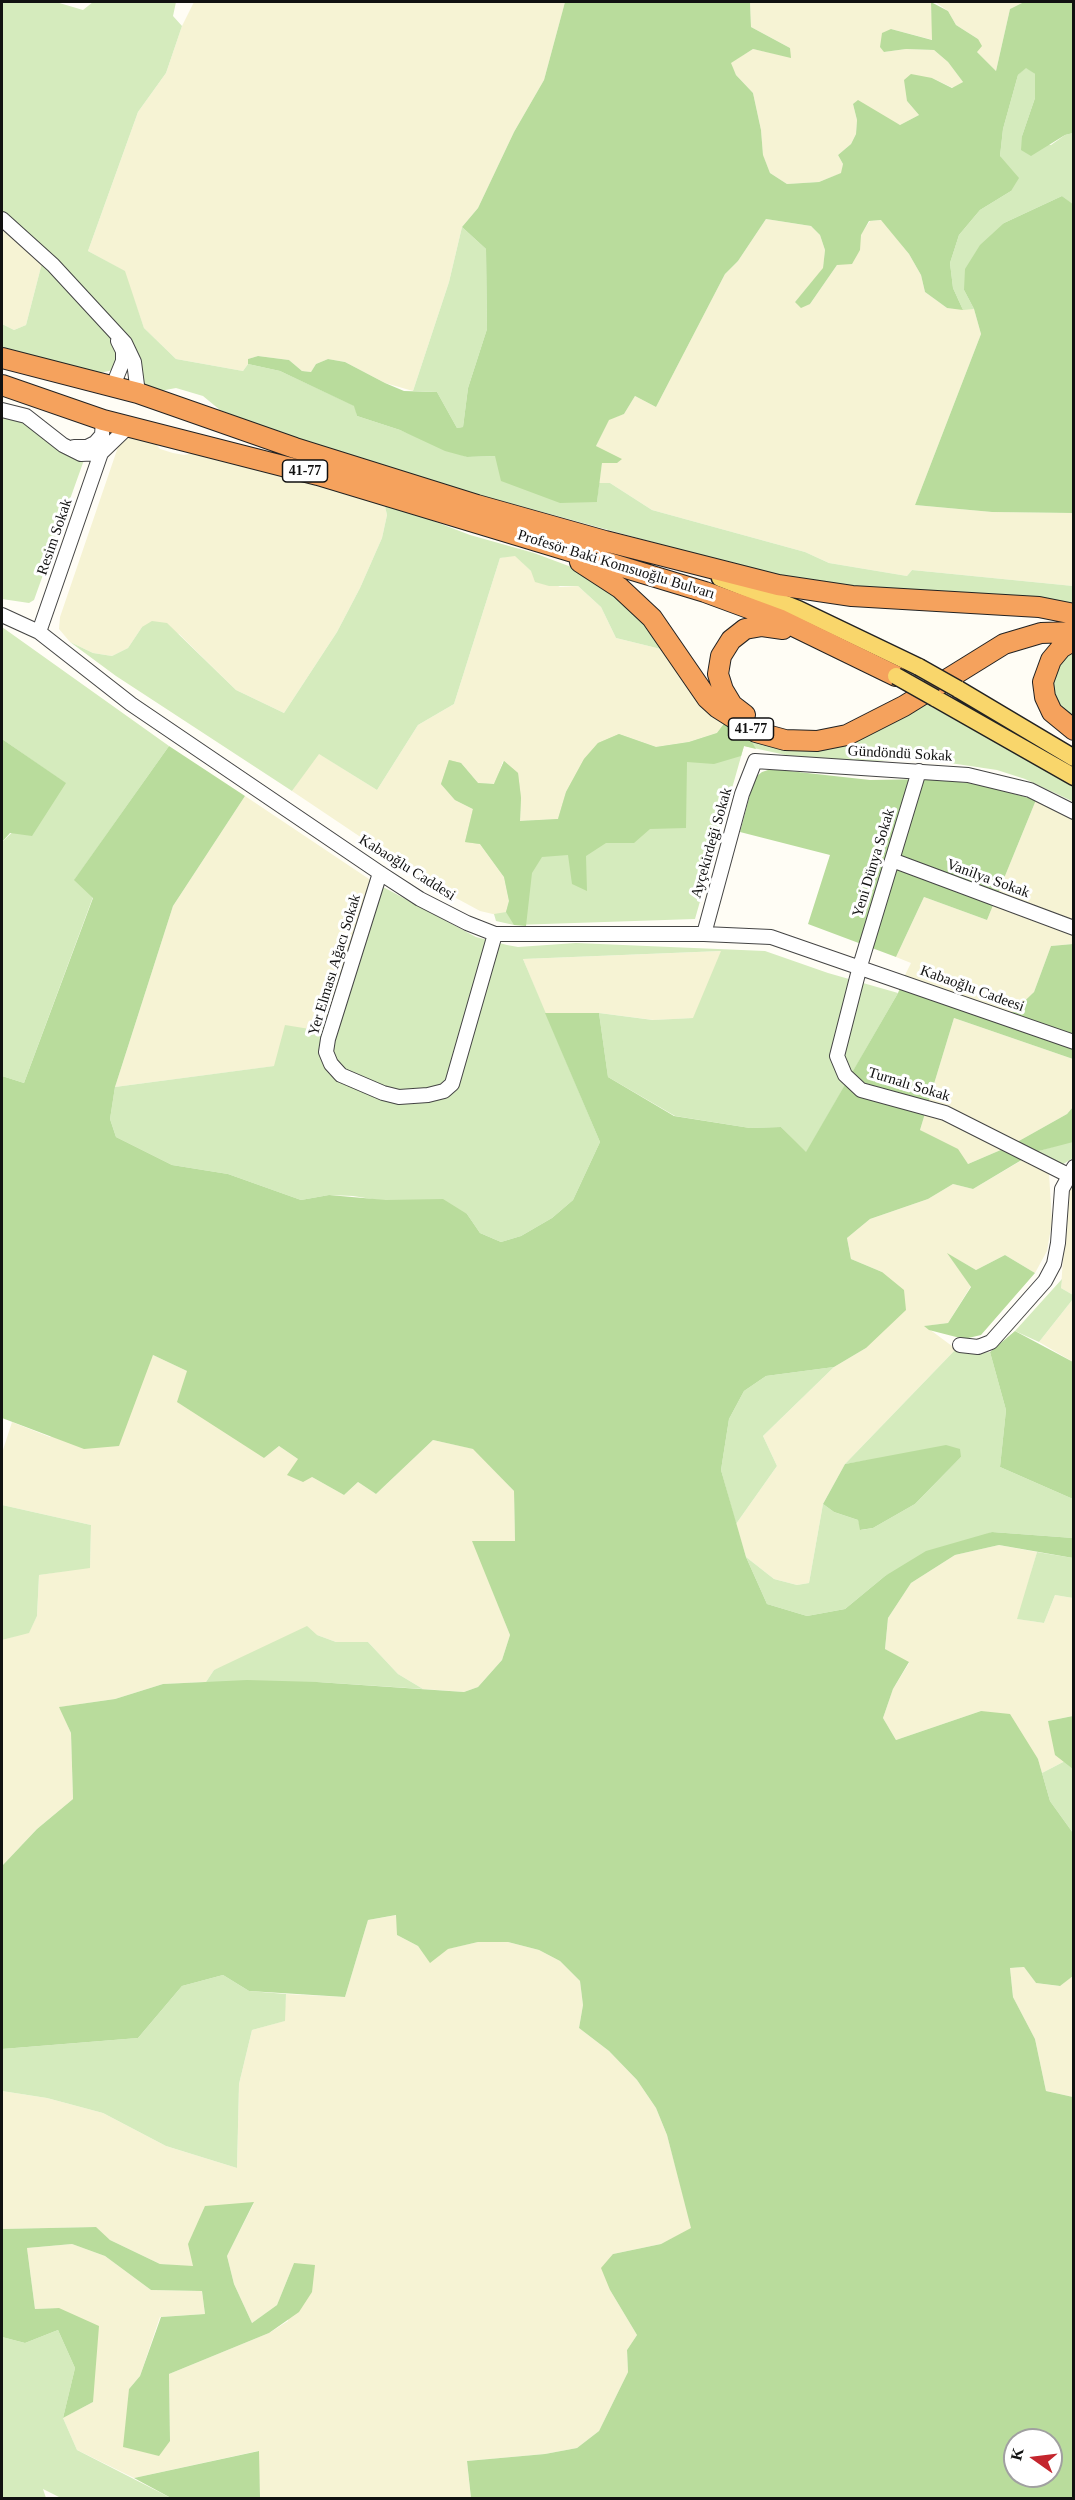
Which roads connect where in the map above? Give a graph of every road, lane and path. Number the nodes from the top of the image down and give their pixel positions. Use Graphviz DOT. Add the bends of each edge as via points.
graph roads {
  1 [pos="2,219"];
  2 [pos="112,331"];
  3 [pos="2,358"];
  4 [pos="2,385"];
  5 [pos="112,388"];
  6 [pos="138,393"];
  7 [pos="2,410"];
  8 [pos="103,420"];
  9 [pos="128,427"];
  10 [pos="63,445"];
  11 [pos="101,453"];
  12 [pos="479,523"];
  13 [pos="605,541"];
  14 [pos="1074,614"];
  15 [pos="2,615"];
  16 [pos="1074,621"];
  17 [pos="39,632"];
  18 [pos="1074,632"];
  19 [pos="1074,640"];
  20 [pos="896,676"];
  21 [pos="1074,730"];
  22 [pos="1074,758"];
  23 [pos="755,761"];
  24 [pos="919,771"];
  25 [pos="1074,777"];
  26 [pos="1074,812"];
  27 [pos="892,860"];
  28 [pos="380,873"];
  29 [pos="1074,928"];
  30 [pos="495,934"];
  31 [pos="704,934"];
  32 [pos="860,966"];
  33 [pos="1074,1042"];
  34 [pos="1071,1171"];
  35 [pos="960,1345"];
  1 -- 2 [label="street" via="53,266"];
  2 -- 5 [label="street" via="123,351"];
  2 -- 6 [label="street" via="131,352"];
  3 -- 5 [label="highway"];
  4 -- 8 [label="highway"];
  5 -- 6 [label="highway"];
  5 -- 8 [label="highway" via="100,404"];
  6 -- 9 [label="highway" via="140,408"];
  6 -- 13 [label="highway, Profesör Baki Komsuoğlu Bulvarı / 41-77" via="321,456"];
  7 -- 10 [label="street" via="26,416"];
  8 -- 9 [label="highway"];
  8 -- 10 [label="street" via="102,435 95,443 87,447"];
  9 -- 11 [label="street"];
  9 -- 12 [label="highway, Profesör Baki Komsuoğlu Bulvarı / 41-77" via="318,475"];
  10 -- 11 [label="street" via="81,454"];
  11 -- 17 [label="street, Resim Sokak"];
  12 -- 18 [label="highway, 41-77" via="599,572 652,618 718,708 756,732 785,740 817,741 847,735 904,706 1004,644 1041,633"];
  12 -- 20 [label="highway, Profesör Baki Komsuoğlu Bulvarı" via="735,602"];
  13 -- 14 [label="highway, 41-77" via="817,592 1039,607"];
  13 -- 22 [label="main road, Profesör Baki Komsuoğlu Bulvarı, bridge" via="772,597 919,667"];
  15 -- 17 [label="street, Kabaoğlu Caddesi"];
  16 -- 20 [label="highway" via="1042,622 1009,631 873,713 830,730 791,731 756,721 732,705 718,674 721,656 731,640 745,629 762,626 782,629"];
  17 -- 28 [label="street, Kabaoğlu Caddesi" via="131,704"];
  19 -- 21 [label="highway" via="1056,653 1043,682 1052,712"];
  20 -- 25 [label="main road, Profesör Baki Komsuoğlu Bulvarı, bridge"];
  23 -- 24 [label="street, Gündöndü Sokak"];
  23 -- 31 [label="street, Ayçekirdeği Sokak" via="742,794"];
  24 -- 26 [label="street, Gündöndü Sokak" via="968,775 1030,789"];
  24 -- 27 [label="street, Yeni Dünya Sokak"];
  27 -- 29 [label="street, Vanilya Sokak"];
  27 -- 32 [label="street, Yeni Dünya Sokak"];
  28 -- 30 [label="street, Kabaoğlu Caddesi" via="441,910"];
  28 -- 30 [label="street, Yer Elması Ağacı Sokak" via="328,1039 326,1052 341,1075 399,1097 428,1095 444,1091 452,1084"];
  30 -- 31 [label="street, Kabaoğlu Caddesi"];
  31 -- 32 [label="street, Kabaoğlu Caddesi" via="771,937"];
  32 -- 33 [label="street, Kabaoğlu Cadeesi"];
  32 -- 34 [label="street, Turnalı Sokak" via="837,1056 845,1075 861,1090 945,1113"];
  34 -- 35 [label="street" via="1062,1190 1054,1264 1045,1281 991,1342 978,1347"];
}
